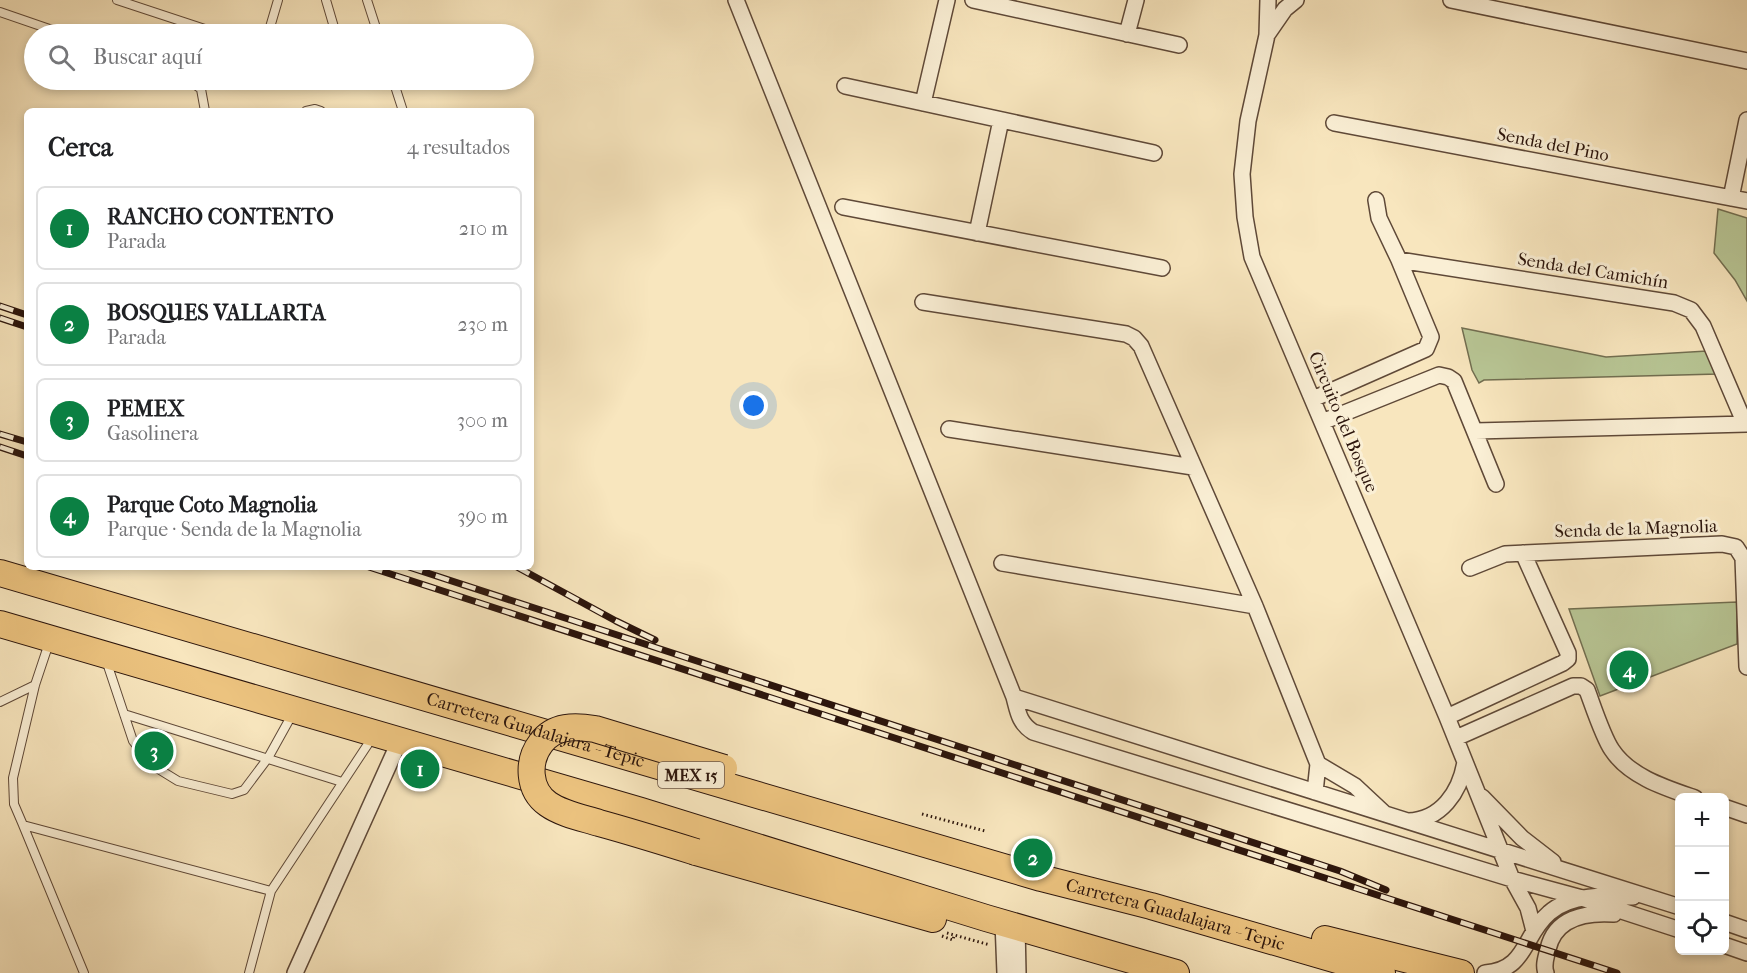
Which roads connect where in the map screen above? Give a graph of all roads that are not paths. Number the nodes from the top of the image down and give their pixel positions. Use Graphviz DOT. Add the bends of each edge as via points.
graph roads {
  1 [pos="117,0"];
  2 [pos="278,0"];
  3 [pos="326,0"];
  4 [pos="367,0"];
  5 [pos="736,0"];
  6 [pos="947,0"];
  7 [pos="973,0"];
  8 [pos="1136,0"];
  9 [pos="1268,0"];
  10 [pos="1296,0"];
  11 [pos="1451,0"];
  12 [pos="0,12"];
  13 [pos="35,24"];
  14 [pos="190,24"];
  15 [pos="271,24"];
  16 [pos="333,24"];
  17 [pos="375,24"];
  18 [pos="1127,34"];
  19 [pos="1267,35"];
  20 [pos="1179,45"];
  21 [pos="1747,61"];
  22 [pos="845,86"];
  23 [pos="201,90"];
  24 [pos="396,90"];
  25 [pos="923,103"];
  26 [pos="204,108"];
  27 [pos="402,108"];
  28 [pos="1001,120"];
  29 [pos="1747,120"];
  30 [pos="1334,123"];
  31 [pos="1154,153"];
  32 [pos="1731,198"];
  33 [pos="1376,200"];
  34 [pos="1747,201"];
  35 [pos="843,207"];
  36 [pos="977,233"];
  37 [pos="1399,260"];
  38 [pos="1162,268"];
  39 [pos="923,302"];
  40 [pos="1313,399"];
  41 [pos="1322,422"];
  42 [pos="1746,424"];
  43 [pos="949,429"];
  44 [pos="1476,431"];
  45 [pos="1193,467"];
  46 [pos="1496,484"];
  47 [pos="1523,553"];
  48 [pos="1002,563"];
  49 [pos="1470,568"];
  50 [pos="0,573"];
  51 [pos="1255,606"];
  52 [pos="0,624"];
  53 [pos="50,639"];
  54 [pos="105,656"];
  55 [pos="1747,667"];
  56 [pos="35,685"];
  57 [pos="1014,697"];
  58 [pos="0,702"];
  59 [pos="293,711"];
  60 [pos="124,714"];
  61 [pos="1447,717"];
  62 [pos="374,734"];
  63 [pos="1456,738"];
  64 [pos="400,740"];
  65 [pos="268,758"];
  66 [pos="1465,762"];
  67 [pos="1318,764"];
  68 [pos="342,782"];
  69 [pos="1476,791"];
  70 [pos="1315,792"];
  71 [pos="1681,793"];
  72 [pos="1729,808"];
  73 [pos="1386,815"];
  74 [pos="1747,815"];
  75 [pos="1403,821"];
  76 [pos="23,825"];
  77 [pos="1501,852"];
  78 [pos="993,863"];
  79 [pos="1572,872"];
  80 [pos="1512,879"];
  81 [pos="271,891"];
  82 [pos="1582,898"];
  83 [pos="1659,900"];
  84 [pos="1675,905"];
  85 [pos="1151,906"];
  86 [pos="1633,915"];
  87 [pos="1002,922"];
  88 [pos="1729,923"];
  89 [pos="1675,928"];
  90 [pos="1747,930"];
  91 [pos="1534,931"];
  92 [pos="1047,935"];
  93 [pos="1729,946"];
  94 [pos="1747,953"];
  95 [pos="1018,957"];
  96 [pos="84,973"];
  97 [pos="249,973"];
  98 [pos="295,973"];
  99 [pos="1005,973"];
  100 [pos="1018,973"];
  101 [pos="1176,973"];
  102 [pos="1383,973"];
  103 [pos="1461,973"];
  104 [pos="1485,973"];
  105 [pos="1546,973"];
  1 -- 14 [label="lane"];
  2 -- 15 [label="lane"];
  3 -- 16 [label="lane"];
  4 -- 17 [label="lane"];
  5 -- 57 [label="street"];
  6 -- 25 [label="street"];
  7 -- 18 [label="street"];
  8 -- 18 [label="street"];
  9 -- 19 [label="street"];
  10 -- 19 [label="street, Circuito del Bosque"];
  11 -- 21 [label="street"];
  12 -- 13 [label="lane"];
  18 -- 20 [label="street"];
  19 -- 40 [label="street, Circuito del Bosque" via="1248,121 1242,174 1245,218 1252,257"];
  22 -- 25 [label="street"];
  23 -- 26 [label="lane"];
  24 -- 27 [label="lane"];
  25 -- 28 [label="street"];
  28 -- 31 [label="street"];
  28 -- 36 [label="street"];
  29 -- 32 [label="street"];
  30 -- 32 [label="street, Senda del Pino"];
  32 -- 34 [label="street, Senda del Pino"];
  33 -- 37 [label="street" via="1379,218"];
  35 -- 36 [label="street"];
  36 -- 38 [label="street"];
  37 -- 40 [label="street" via="1431,337 1430,343 1426,349"];
  37 -- 42 [label="street, Senda del Camichín" via="1674,303 1691,310 1703,326"];
  39 -- 45 [label="street" via="1134,338 1141,346"];
  40 -- 41 [label="street, Circuito del Bosque"];
  41 -- 44 [label="street" via="1439,375 1454,381"];
  41 -- 61 [label="street, Circuito del Bosque"];
  42 -- 44 [label="street, Senda del Camichín"];
  43 -- 45 [label="street"];
  44 -- 46 [label="street"];
  45 -- 51 [label="street"];
  47 -- 49 [label="street, Senda de la Magnolia" via="1505,554"];
  47 -- 55 [label="street, Senda de la Magnolia" via="1722,544 1736,547 1743,558"];
  47 -- 61 [label="street" via="1568,659"];
  48 -- 51 [label="street"];
  50 -- 78 [label="highway, Carretera Guadalajara - Tepic / MEX 15"];
  51 -- 67 [label="street"];
  52 -- 53 [label="highway"];
  53 -- 54 [label="highway"];
  53 -- 56 [label="lane"];
  54 -- 59 [label="highway"];
  54 -- 60 [label="lane"];
  56 -- 58 [label="lane"];
  56 -- 76 [label="lane" via="13,778 14,804"];
  57 -- 70 [label="street"];
  57 -- 80 [label="street" via="1020,720 1032,732"];
  59 -- 62 [label="highway"];
  59 -- 65 [label="lane"];
  60 -- 65 [label="lane"];
  60 -- 65 [label="lane" via="133,741 152,765 178,781 232,794 244,790"];
  61 -- 63 [label="street, Circuito del Bosque"];
  62 -- 64 [label="highway"];
  62 -- 68 [label="lane"];
  63 -- 66 [label="street, Circuito del Bosque"];
  63 -- 71 [label="street" via="1573,686 1581,686 1587,690 1612,750 1632,771"];
  64 -- 87 [label="highway"];
  64 -- 98 [label="street"];
  65 -- 68 [label="lane"];
  66 -- 69 [label="street, Circuito del Bosque"];
  66 -- 75 [label="street" via="1456,792 1446,805 1418,820"];
  67 -- 70 [label="street"];
  67 -- 73 [label="street" via="1355,786"];
  68 -- 81 [label="lane"];
  69 -- 77 [label="street, Circuito del Bosque"];
  69 -- 79 [label="street" via="1547,859"];
  70 -- 73 [label="street"];
  72 -- 74 [label="street"];
  73 -- 75 [label="street"];
  75 -- 77 [label="street"];
  76 -- 81 [label="lane"];
  76 -- 96 [label="lane"];
  77 -- 79 [label="street"];
  77 -- 80 [label="street, Circuito del Bosque"];
  78 -- 85 [label="highway, Carretera Guadalajara - Tepic / MEX 15"];
  78 -- 87 [label="highway, bridge" via="933,832 595,729 574,726 552,733 533,754 531,773 535,790 547,804 571,815 949,923"];
  79 -- 83 [label="street"];
  80 -- 82 [label="street"];
  80 -- 91 [label="street, Circuito del Bosque" via="1528,908"];
  81 -- 97 [label="lane"];
  82 -- 83 [label="street"];
  82 -- 86 [label="street"];
  82 -- 91 [label="street" via="1555,908"];
  83 -- 84 [label="street"];
  85 -- 102 [label="highway, Carretera Guadalajara - Tepic / MEX 15"];
  85 -- 103 [label="highway" via="1261,924"];
  86 -- 89 [label="street"];
  86 -- 105 [label="street" via="1599,913 1566,922 1550,942"];
  87 -- 92 [label="highway"];
  87 -- 95 [label="street"];
  87 -- 99 [label="street"];
  88 -- 90 [label="street"];
  91 -- 104 [label="street" via="1514,963"];
  92 -- 95 [label="street"];
  92 -- 101 [label="highway"];
  93 -- 94 [label="street"];
  95 -- 100 [label="street"];
}
